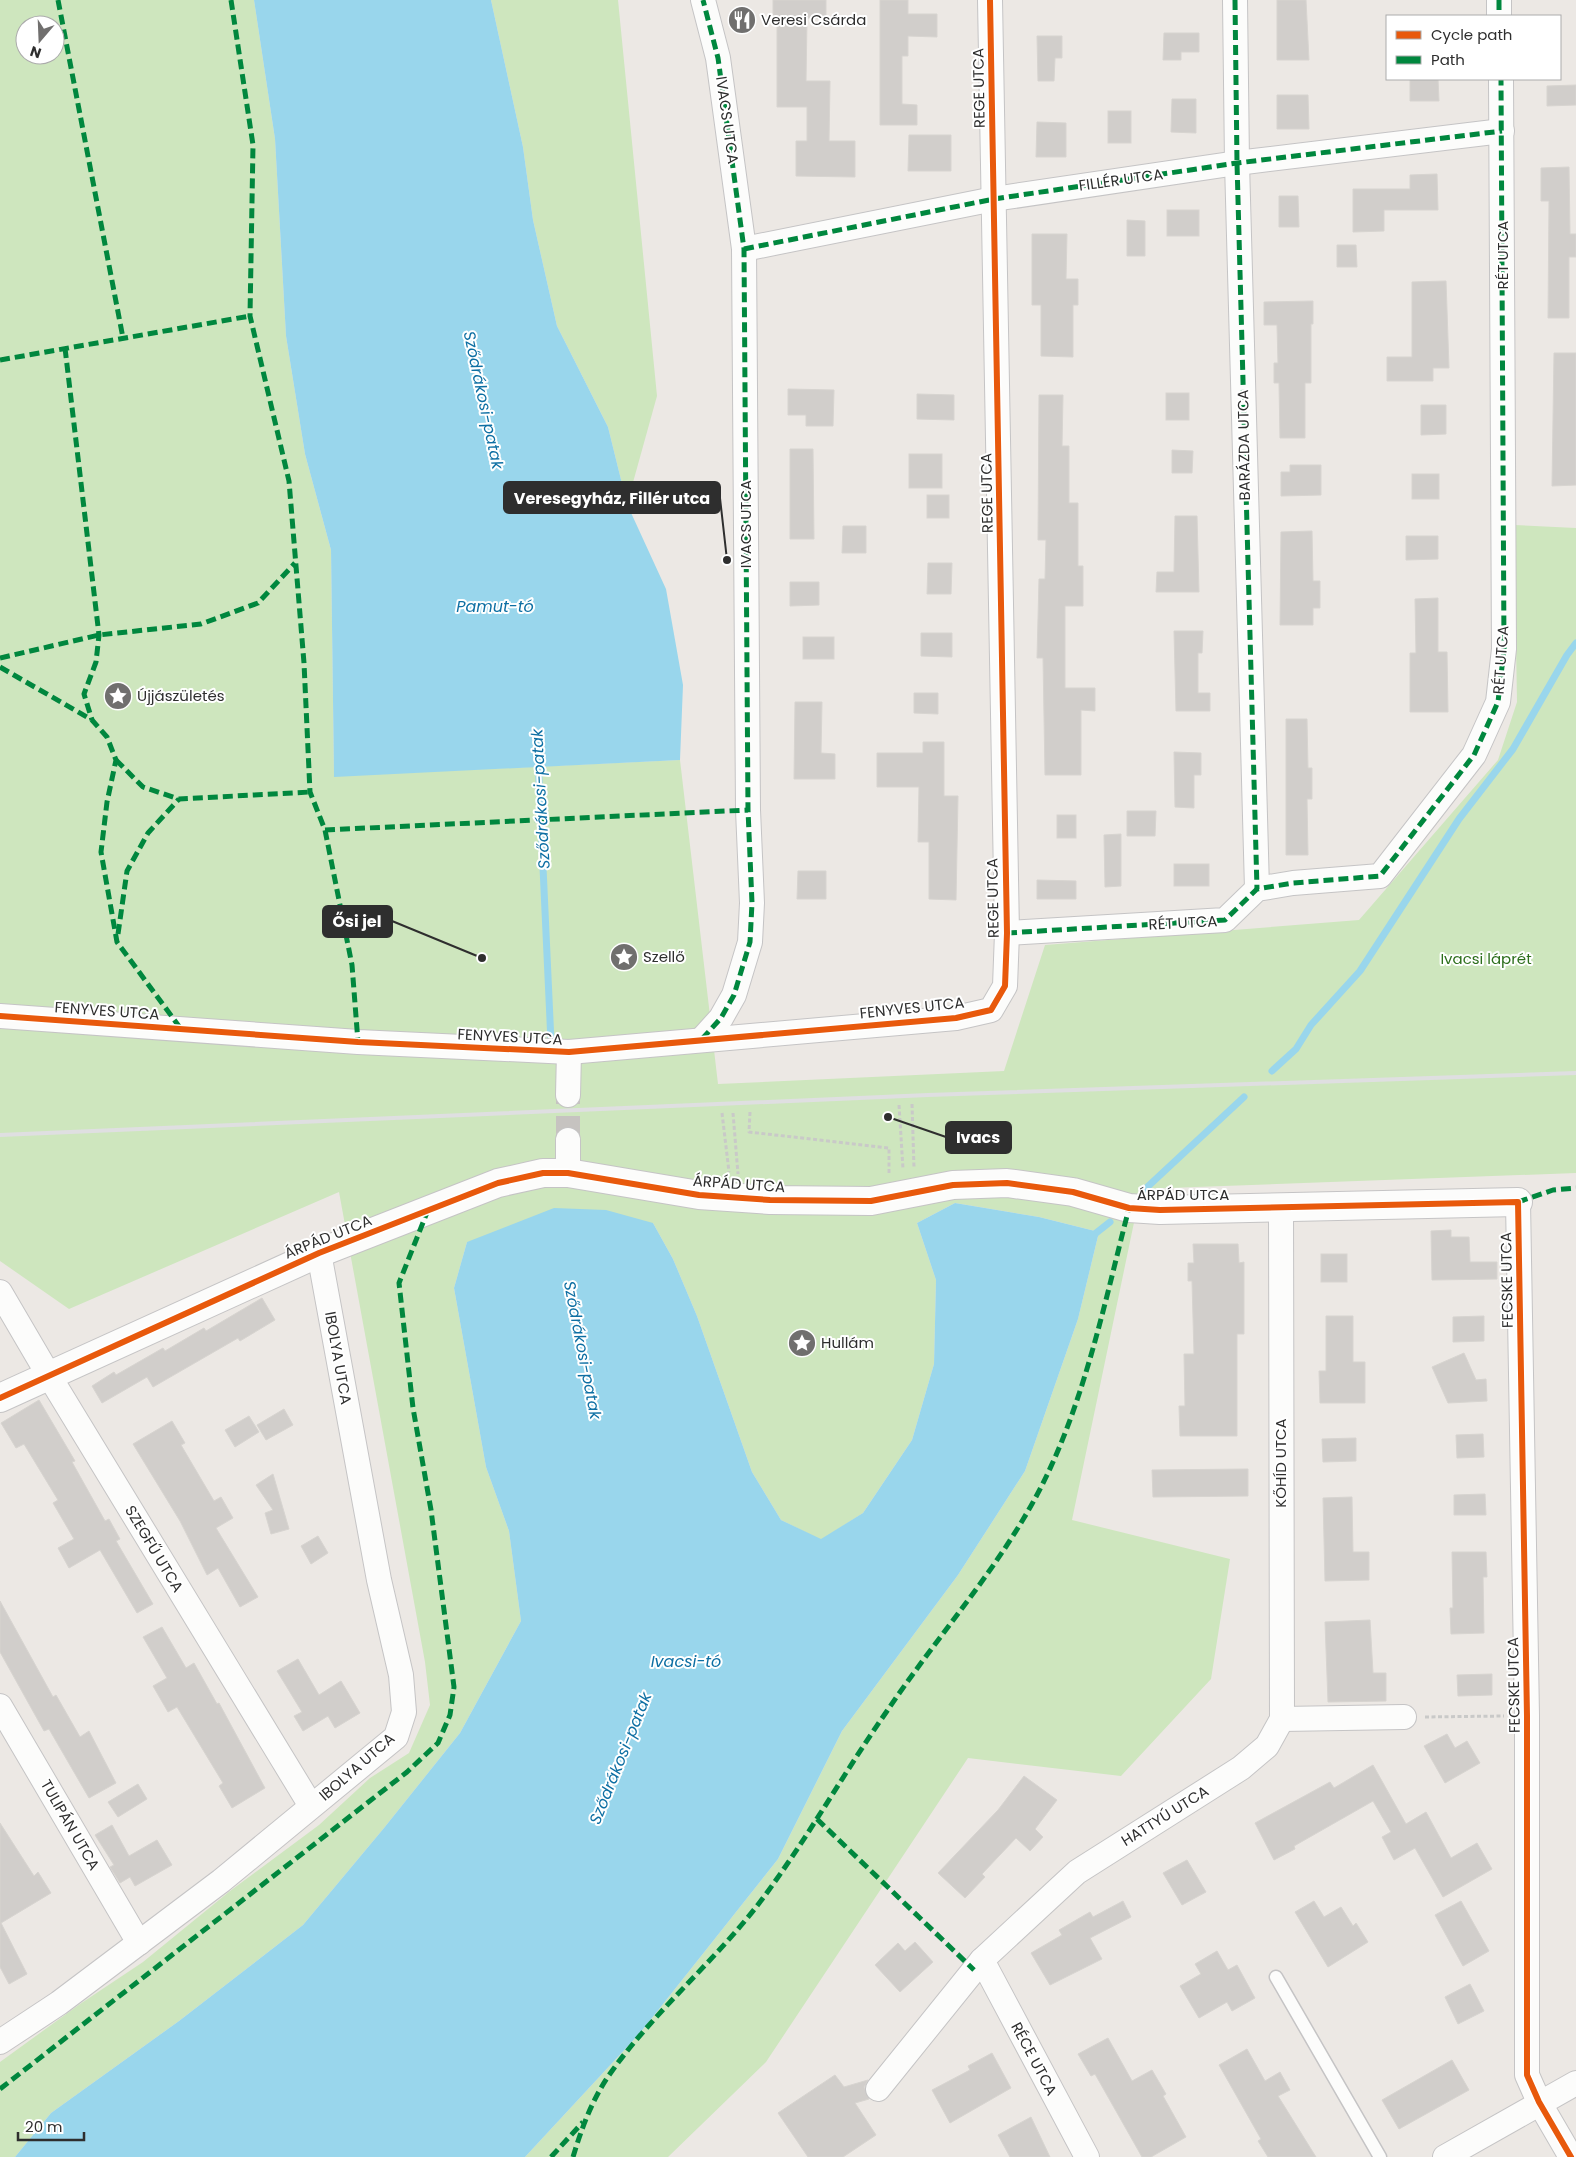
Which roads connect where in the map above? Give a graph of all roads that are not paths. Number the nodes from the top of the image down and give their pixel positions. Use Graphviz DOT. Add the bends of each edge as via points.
graph roads {
  1 [pos="703,0"];
  2 [pos="990,0"];
  3 [pos="1235,0"];
  4 [pos="1499,0"];
  5 [pos="1499,15"];
  6 [pos="1501,80"];
  7 [pos="1502,131"];
  8 [pos="1237,163"];
  9 [pos="994,199"];
  10 [pos="744,249"];
  11 [pos="1256,889"];
  12 [pos="1007,933"];
  13 [pos="1005,986"];
  14 [pos="0,1016"];
  15 [pos="702,1039"];
  16 [pos="569,1052"];
  17 [pos="568,1095"];
  18 [pos="568,1140"];
  19 [pos="568,1173"];
  20 [pos="1518,1202"];
  21 [pos="1281,1208"];
  22 [pos="319,1253"];
  23 [pos="0,1292"];
  24 [pos="48,1374"];
  25 [pos="0,1398"];
  26 [pos="0,1706"];
  27 [pos="1404,1717"];
  28 [pos="1282,1719"];
  29 [pos="311,1806"];
  30 [pos="140,1943"];
  31 [pos="982,1960"];
  32 [pos="1276,1977"];
  33 [pos="0,2042"];
  34 [pos="1576,2084"];
  35 [pos="878,2089"];
  36 [pos="1539,2102"];
  37 [pos="1087,2157"];
  38 [pos="1380,2157"];
  39 [pos="1445,2157"];
  40 [pos="1570,2157"];
  1 -- 10 [label="street, IVACS UTCA" via="718,58"];
  2 -- 9 [label="street, REGE UTCA"];
  3 -- 8 [label="street, BARÁZDA UTCA"];
  4 -- 5 [label="street"];
  6 -- 7 [label="street, RÉT UTCA"];
  7 -- 8 [label="street, FILLÉR UTCA"];
  7 -- 11 [label="street, RÉT UTCA" via="1504,649 1498,702 1474,756 1380,876"];
  8 -- 9 [label="street, FILLÉR UTCA"];
  8 -- 11 [label="street, BARÁZDA UTCA"];
  9 -- 10 [label="street, FILLÉR UTCA"];
  9 -- 12 [label="street, REGE UTCA"];
  10 -- 15 [label="street, IVACS UTCA" via="750,942 734,995 721,1018"];
  11 -- 12 [label="street, RÉT UTCA" via="1225,920"];
  12 -- 13 [label="street, REGE UTCA"];
  13 -- 15 [label="street, FENYVES UTCA" via="991,1010 956,1018"];
  14 -- 16 [label="street, FENYVES UTCA" via="358,1042"];
  15 -- 16 [label="street, FENYVES UTCA"];
  16 -- 17 [label="street, FENYVES UTCA"];
  18 -- 19 [label="street"];
  19 -- 21 [label="street, ÁRPÁD UTCA" via="699,1195 788,1201 871,1202 982,1182 1043,1186 1129,1208"];
  19 -- 22 [label="street, ÁRPÁD UTCA" via="544,1173 498,1182"];
  20 -- 21 [label="street, ÁRPÁD UTCA"];
  20 -- 36 [label="street, FECSKE UTCA" via="1527,1716 1528,2075"];
  21 -- 28 [label="street, KŐHÍD UTCA"];
  22 -- 24 [label="street, ÁRPÁD UTCA"];
  22 -- 29 [label="street, IBOLYA UTCA" via="378,1571 401,1675 404,1712 396,1736"];
  23 -- 24 [label="street, SZEGFŰ UTCA"];
  24 -- 25 [label="street, ÁRPÁD UTCA"];
  24 -- 29 [label="street, SZEGFŰ UTCA"];
  26 -- 30 [label="street, TULIPÁN UTCA"];
  27 -- 28 [label="street"];
  28 -- 31 [label="street, HATTYÚ UTCA" via="1266,1746 1241,1768 1077,1872"];
  29 -- 30 [label="street, IBOLYA UTCA"];
  30 -- 33 [label="street, IBOLYA UTCA"];
  31 -- 35 [label="street, HATTYÚ UTCA"];
  31 -- 37 [label="street, RÉCE UTCA"];
  32 -- 38 [label="lane"];
  34 -- 36 [label="street"];
  36 -- 39 [label="street"];
  36 -- 40 [label="street, FECSKE UTCA"];
}
